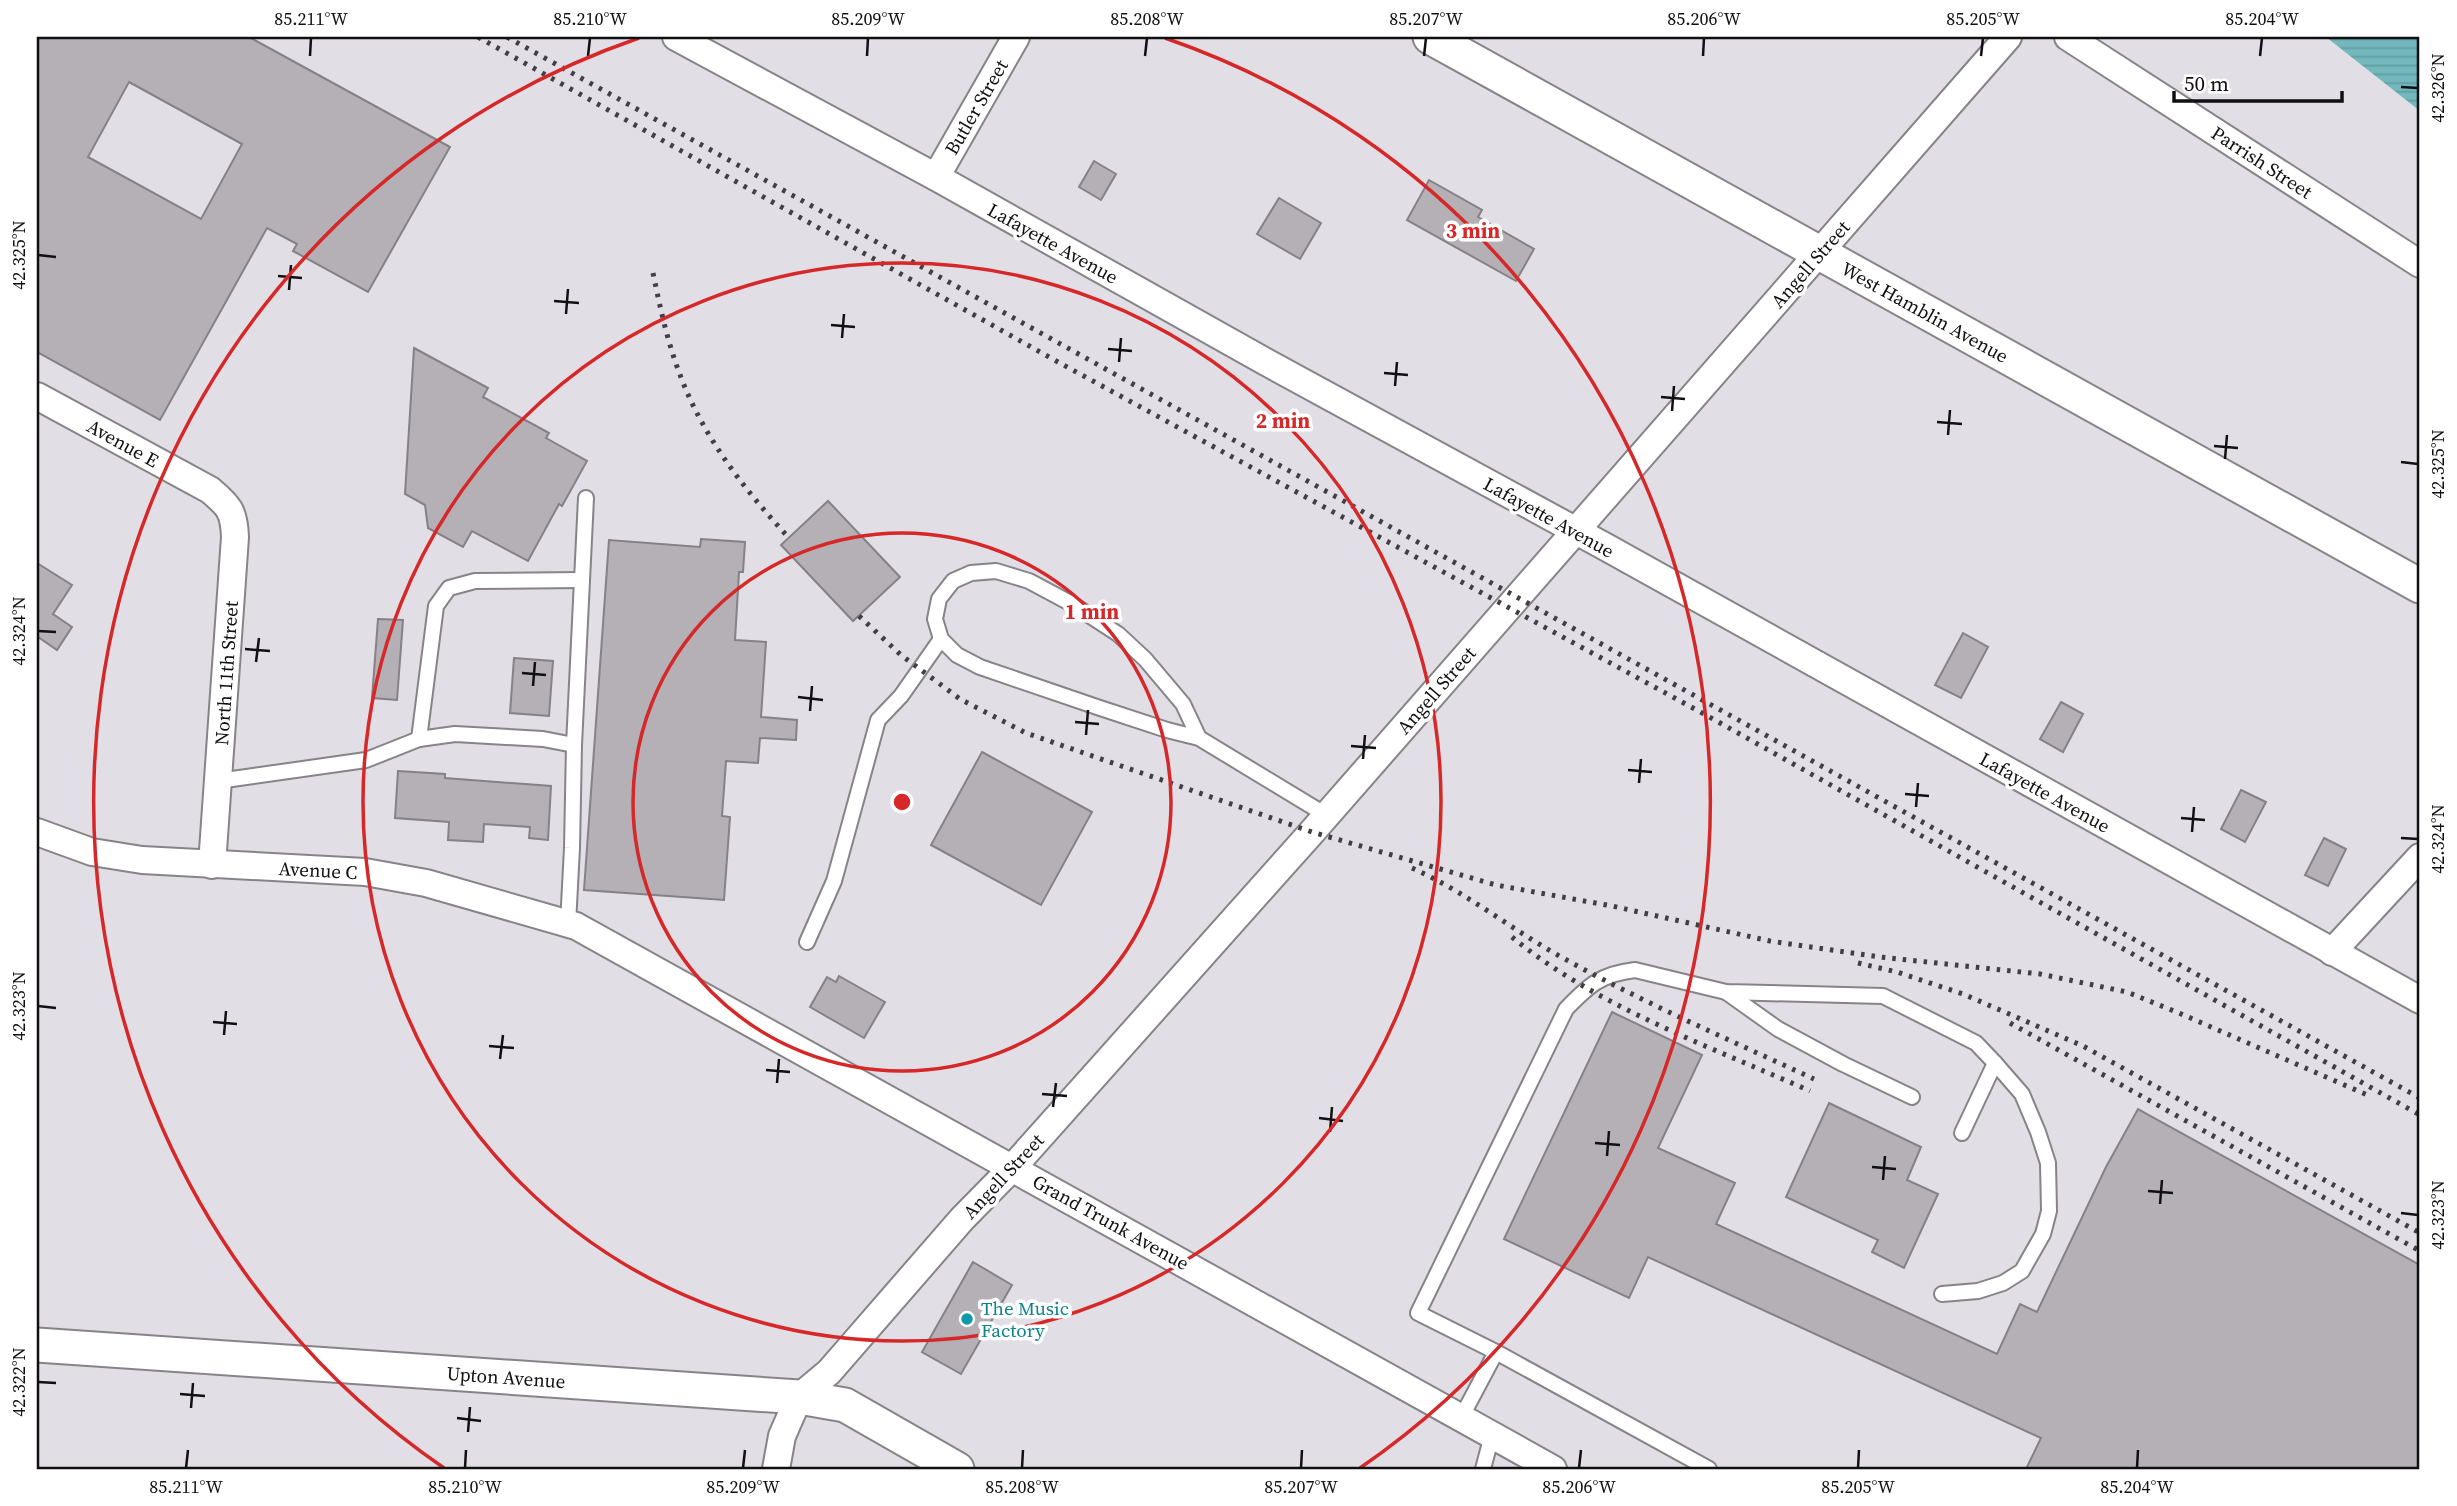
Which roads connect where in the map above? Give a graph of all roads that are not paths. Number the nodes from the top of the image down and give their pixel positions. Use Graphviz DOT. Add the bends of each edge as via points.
graph roads {
  1 [pos="676,37"];
  2 [pos="1016,37"];
  3 [pos="1430,37"];
  4 [pos="2007,37"];
  5 [pos="2068,37"];
  6 [pos="936,177"];
  7 [pos="1819,253"];
  8 [pos="2420,264"];
  9 [pos="37,396"];
  10 [pos="210,490"];
  11 [pos="586,498"];
  12 [pos="1576,531"];
  13 [pos="582,580"];
  14 [pos="2420,586"];
  15 [pos="941,639"];
  16 [pos="419,738"];
  17 [pos="1199,738"];
  18 [pos="574,745"];
  19 [pos="218,781"];
  20 [pos="1326,815"];
  21 [pos="37,832"];
  22 [pos="2420,857"];
  23 [pos="212,865"];
  24 [pos="568,924"];
  25 [pos="594,936"];
  26 [pos="807,942"];
  27 [pos="2332,952"];
  28 [pos="1727,992"];
  29 [pos="2420,1000"];
  30 [pos="1995,1063"];
  31 [pos="1912,1097"];
  32 [pos="1962,1133"];
  33 [pos="1013,1167"];
  34 [pos="1942,1294"];
  35 [pos="37,1345"];
  36 [pos="1496,1352"];
  37 [pos="799,1397"];
  38 [pos="1461,1418"];
  39 [pos="1492,1435"];
  40 [pos="1548,1468"];
  41 [pos="776,1469"];
  42 [pos="957,1469"];
  43 [pos="1483,1469"];
  44 [pos="1709,1469"];
  1 -- 6 [label="street, Lafayette Avenue"];
  2 -- 6 [label="street, Butler Street"];
  3 -- 7 [label="street, West Hamblin Avenue"];
  4 -- 7 [label="street, Angell Street"];
  5 -- 8 [label="street, Parrish Street"];
  6 -- 12 [label="street, Lafayette Avenue"];
  7 -- 12 [label="street, Angell Street"];
  7 -- 14 [label="street, West Hamblin Avenue"];
  9 -- 10 [label="street, Avenue E"];
  10 -- 19 [label="street, North 11th Street" via="234,517 235,537"];
  11 -- 13 [label="lane"];
  12 -- 20 [label="street, Angell Street"];
  12 -- 27 [label="street, Lafayette Avenue"];
  13 -- 16 [label="lane" via="475,581 449,588 436,606"];
  13 -- 18 [label="lane"];
  15 -- 17 [label="lane" via="957,655 980,667"];
  15 -- 17 [label="lane" via="935,619 939,598 953,581 971,573 996,571 1029,581 1072,604 1145,659 1183,704"];
  15 -- 26 [label="lane" via="878,720 834,881"];
  16 -- 18 [label="lane" via="455,734"];
  16 -- 19 [label="lane" via="366,760"];
  17 -- 20 [label="lane"];
  18 -- 24 [label="lane"];
  19 -- 23 [label="street, North 11th Street"];
  20 -- 33 [label="street, Angell Street"];
  21 -- 23 [label="street, Avenue C" via="92,852"];
  22 -- 27 [label="street"];
  23 -- 24 [label="street, Avenue C" via="365,872 426,883"];
  24 -- 25 [label="street, Avenue C"];
  25 -- 33 [label="street, Grand Trunk Avenue"];
  27 -- 29 [label="street, Lafayette Avenue"];
  28 -- 30 [label="lane" via="1883,996 1976,1043"];
  28 -- 31 [label="lane" via="1779,1029"];
  28 -- 36 [label="lane" via="1635,970 1600,979 1566,1009 1418,1313"];
  30 -- 32 [label="lane"];
  30 -- 34 [label="lane" via="2022,1094 2038,1132 2048,1163 2049,1211 2043,1234 2022,1271 1978,1291"];
  33 -- 37 [label="street, Angell Street" via="829,1372"];
  33 -- 38 [label="street, Grand Trunk Avenue"];
  35 -- 37 [label="street, Upton Avenue"];
  36 -- 38 [label="lane"];
  36 -- 44 [label="lane"];
  37 -- 41 [label="street" via="782,1436"];
  37 -- 42 [label="street, Upton Avenue" via="845,1405"];
  38 -- 39 [label="street, Grand Trunk Avenue"];
  39 -- 40 [label="street, Grand Trunk Avenue"];
  39 -- 43 [label="lane"];
}
